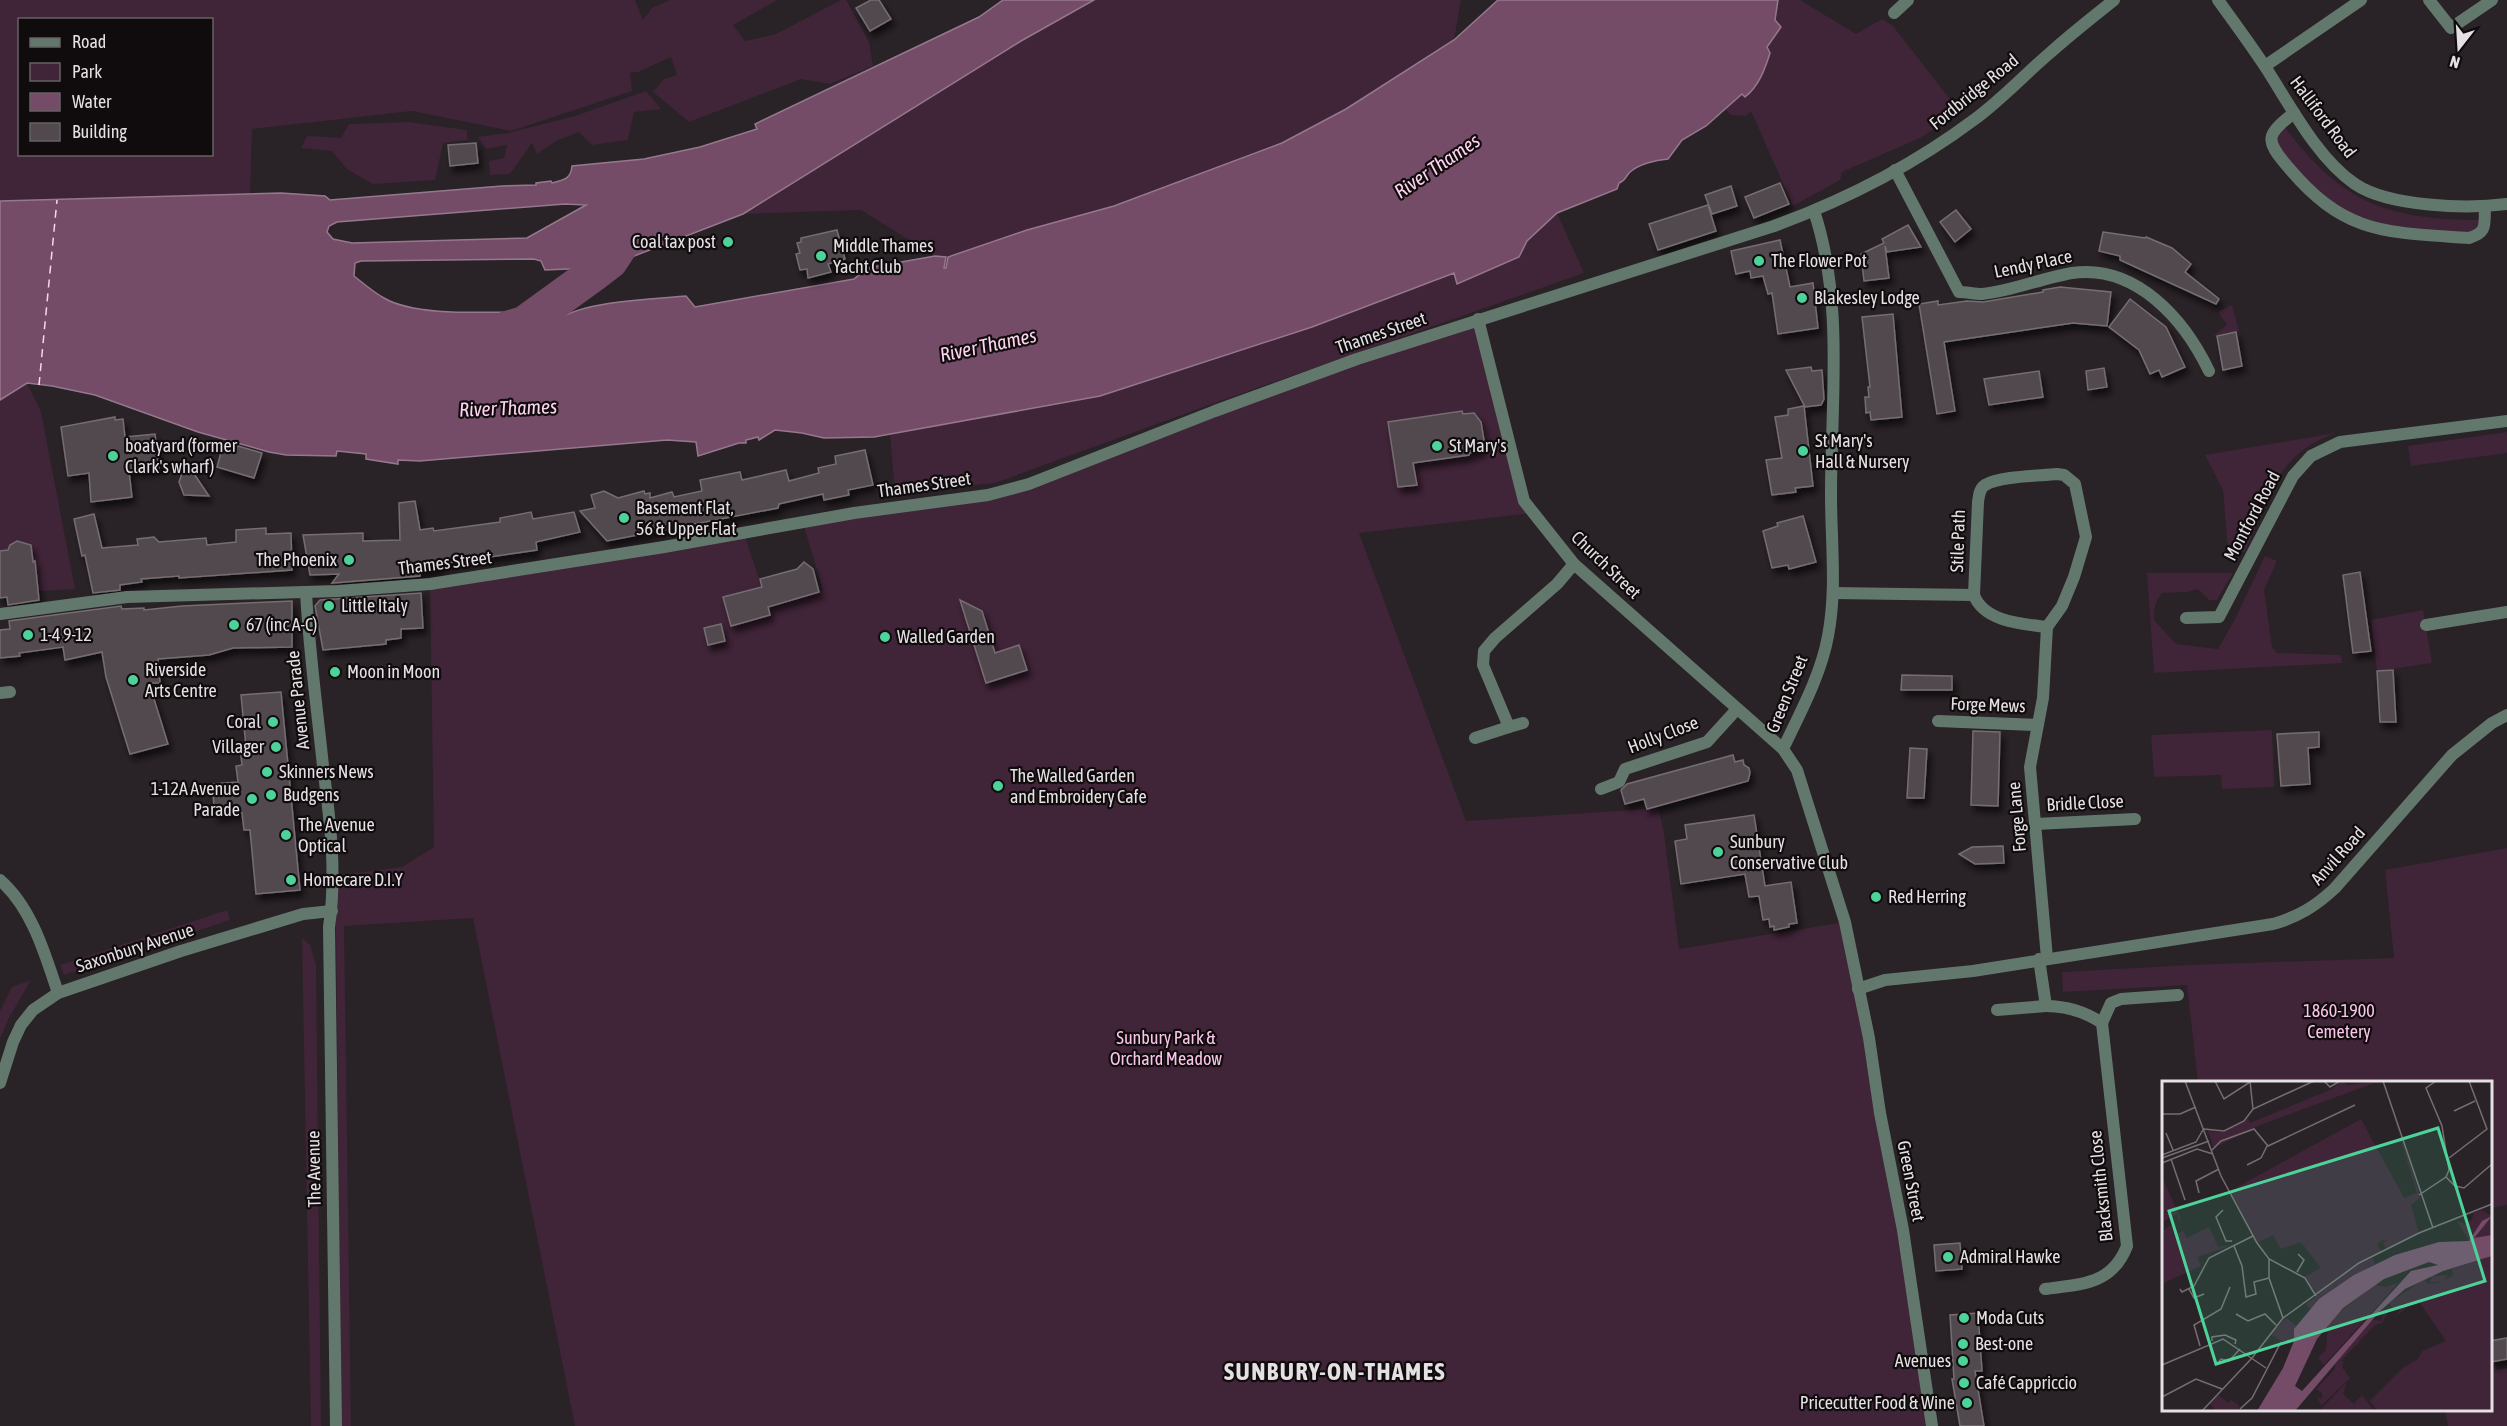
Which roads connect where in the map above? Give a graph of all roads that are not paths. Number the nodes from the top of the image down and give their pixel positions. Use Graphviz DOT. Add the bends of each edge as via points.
graph roads {
  1 [pos="1908,0"];
  2 [pos="2114,0"];
  3 [pos="2218,0"];
  4 [pos="2361,0"];
  5 [pos="2429,0"];
  6 [pos="2492,0"];
  7 [pos="1894,13"];
  8 [pos="2265,66"];
  9 [pos="2294,113"];
  10 [pos="1895,170"];
  11 [pos="2507,204"];
  12 [pos="2485,207"];
  13 [pos="1814,211"];
  14 [pos="1478,319"];
  15 [pos="2209,371"];
  16 [pos="2507,421"];
  17 [pos="1574,564"];
  18 [pos="306,592"];
  19 [pos="1833,593"];
  20 [pos="1974,595"];
  21 [pos="2507,612"];
  22 [pos="0,614"];
  23 [pos="2186,618"];
  24 [pos="2426,625"];
  25 [pos="2047,627"];
  26 [pos="1737,709"];
  27 [pos="2507,715"];
  28 [pos="1938,721"];
  29 [pos="1523,723"];
  30 [pos="2037,725"];
  31 [pos="1509,727"];
  32 [pos="1475,738"];
  33 [pos="1783,749"];
  34 [pos="1601,789"];
  35 [pos="2135,819"];
  36 [pos="2036,824"];
  37 [pos="0,880"];
  38 [pos="332,911"];
  39 [pos="2043,958"];
  40 [pos="1858,989"];
  41 [pos="58,993"];
  42 [pos="2178,995"];
  43 [pos="2046,1006"];
  44 [pos="1997,1010"];
  45 [pos="2102,1023"];
  46 [pos="0,1083"];
  47 [pos="2045,1289"];
  48 [pos="336,1426"];
  49 [pos="1932,1426"];
  1 -- 7 [label="street"];
  2 -- 10 [label="street, Fordbridge Road" via="1977,117"];
  3 -- 8 [label="street, Halliford Road"];
  4 -- 8 [label="street"];
  5 -- 6 [label="street" via="2451,28"];
  8 -- 9 [label="street, Halliford Road"];
  9 -- 12 [label="street, Halliford Road" via="2332,163 2355,184 2410,202"];
  9 -- 12 [label="street" via="2275,129 2271,138 2273,149 2309,191 2330,209 2356,222 2383,230 2469,238 2479,235 2484,228"];
  10 -- 13 [label="street, Fordbridge Road"];
  10 -- 15 [label="street, Lendy Place" via="1959,292 1982,294 2092,271 2124,279 2151,295 2175,319 2196,344"];
  11 -- 12 [label="street, Halliford Road"];
  13 -- 14 [label="street, Thames Street"];
  13 -- 19 [label="street, Green Street" via="1832,313"];
  14 -- 17 [label="street, Church Street" via="1524,501"];
  14 -- 18 [label="street, Thames Street" via="1215,411 1029,484 988,495 854,513 430,584"];
  16 -- 23 [label="street, Montford Road" via="2340,442 2311,456 2293,476 2219,617"];
  17 -- 26 [label="street, Church Street"];
  17 -- 31 [label="street" via="1484,651 1483,665"];
  18 -- 22 [label="street, Thames Street" via="127,597"];
  18 -- 38 [label="street, Avenue Parade" via="330,825"];
  19 -- 20 [label="street, Stile Path"];
  19 -- 33 [label="street, Green Street" via="1828,637 1814,681"];
  20 -- 25 [label="street, Stile Path" via="1978,605 2002,619"];
  20 -- 25 [label="street, Stile Path" via="1978,502 1985,485 2057,474 2070,479 2078,491 2086,537 2062,606"];
  21 -- 24 [label="street"];
  25 -- 30 [label="street, Forge Lane" via="2043,698"];
  26 -- 33 [label="street, Church Street"];
  26 -- 34 [label="street, Holly Close" via="1707,742 1625,769 1619,782"];
  27 -- 39 [label="street, Anvil Road" via="2452,755 2335,888 2295,918"];
  28 -- 30 [label="street, Forge Mews"];
  29 -- 31 [label="street"];
  30 -- 36 [label="street, Forge Lane" via="2030,768"];
  31 -- 32 [label="street"];
  33 -- 40 [label="street, Green Street" via="1797,770 1831,873"];
  35 -- 36 [label="street, Bridle Close"];
  36 -- 39 [label="street, Forge Lane"];
  37 -- 41 [label="street" via="33,928"];
  38 -- 41 [label="street, Saxonbury Avenue" via="282,920"];
  38 -- 48 [label="street, The Avenue" via="329,927"];
  39 -- 40 [label="street" via="1973,971 1885,980"];
  39 -- 43 [label="street"];
  40 -- 49 [label="street, Green Street" via="1903,1230"];
  41 -- 46 [label="street, Saxonbury Avenue" via="33,1010 21,1025"];
  42 -- 45 [label="street" via="2121,999 2111,1003"];
  43 -- 44 [label="street"];
  43 -- 45 [label="street" via="2078,1010"];
  45 -- 47 [label="street, Blacksmith Close" via="2127,1246 2107,1275 2093,1282"];
}
